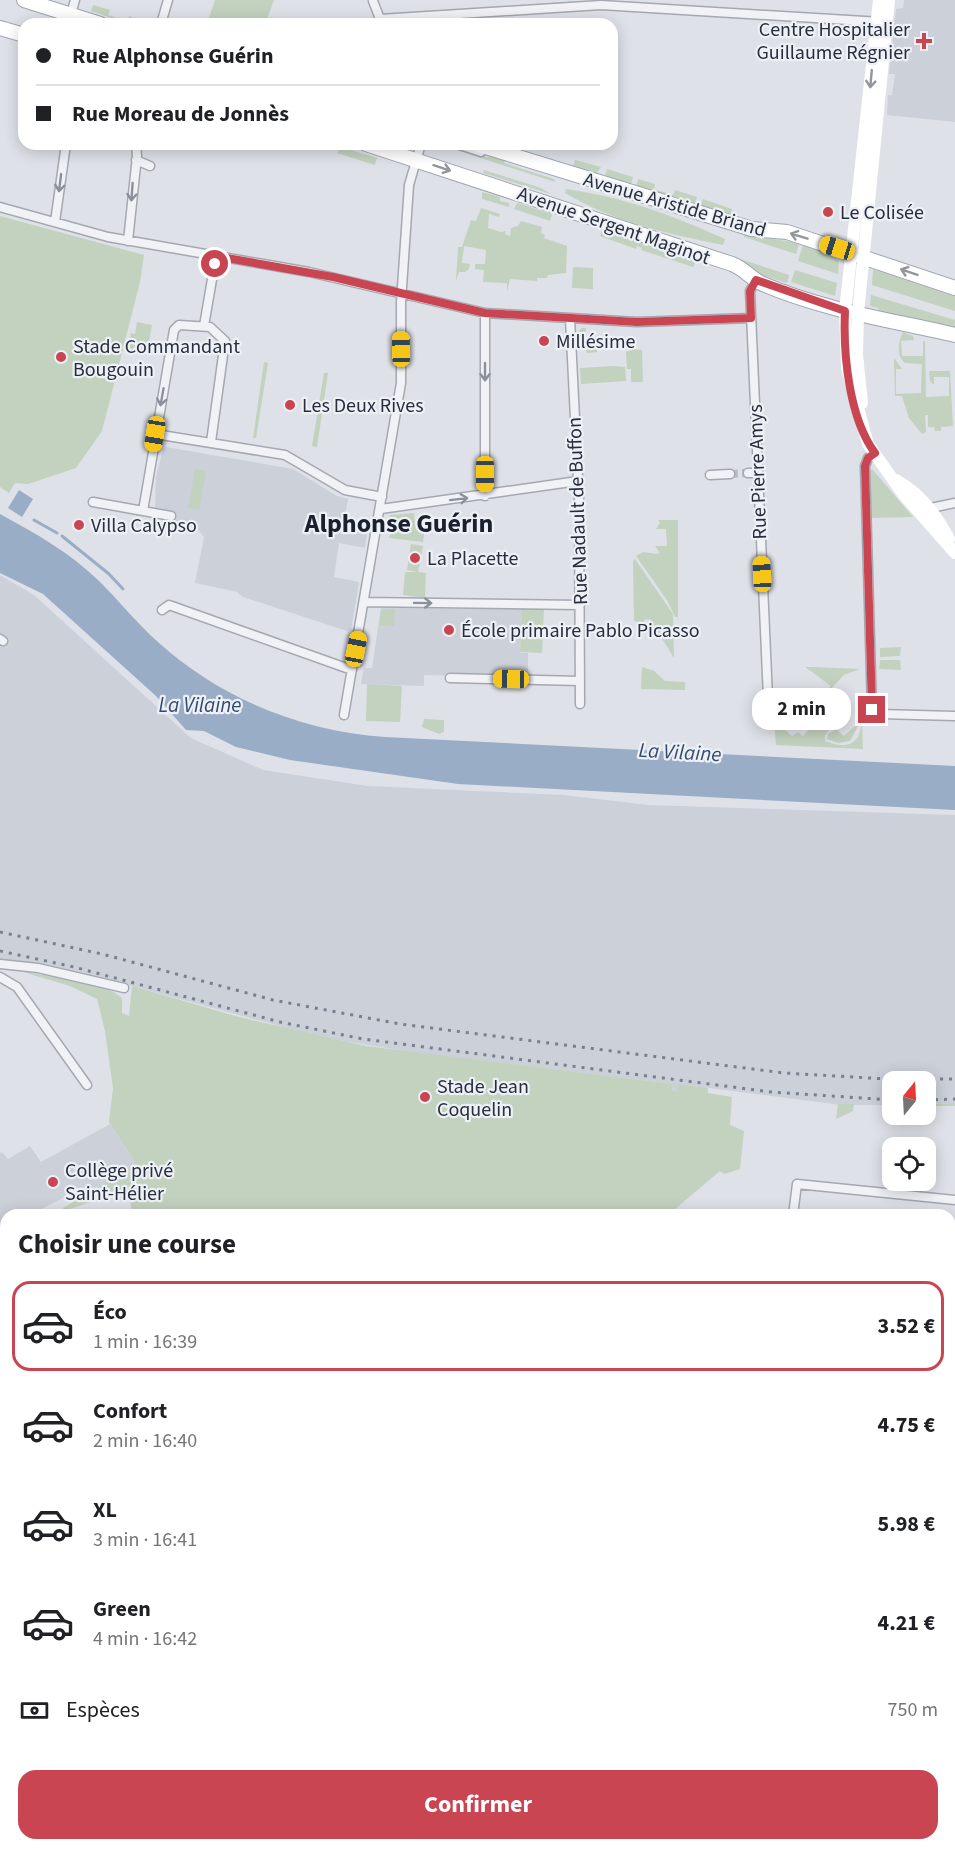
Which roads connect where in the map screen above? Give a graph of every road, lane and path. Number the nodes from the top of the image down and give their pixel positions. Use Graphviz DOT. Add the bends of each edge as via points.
graph roads {
  1 [pos="24,0"];
  2 [pos="75,0"];
  3 [pos="168,0"];
  4 [pos="879,0"];
  5 [pos="890,0"];
  6 [pos="373,1"];
  7 [pos="682,4"];
  8 [pos="71,14"];
  9 [pos="83,18"];
  10 [pos="163,18"];
  11 [pos="379,18"];
  12 [pos="433,18"];
  13 [pos="882,22"];
  14 [pos="0,27"];
  15 [pos="18,33"];
  16 [pos="65,150"];
  17 [pos="136,150"];
  18 [pos="385,150"];
  19 [pos="418,150"];
  20 [pos="475,150"];
  21 [pos="496,150"];
  22 [pos="499,151"];
  23 [pos="136,160"];
  24 [pos="416,160"];
  25 [pos="150,166"];
  26 [pos="0,207"];
  27 [pos="55,222"];
  28 [pos="128,241"];
  29 [pos="858,254"];
  30 [pos="216,256"];
  31 [pos="756,280"];
  32 [pos="955,288"];
  33 [pos="401,294"];
  34 [pos="851,312"];
  35 [pos="485,313"];
  36 [pos="570,318"];
  37 [pos="751,318"];
  38 [pos="204,326"];
  39 [pos="955,335"];
  40 [pos="155,434"];
  41 [pos="211,442"];
  42 [pos="875,453"];
  43 [pos="747,473"];
  44 [pos="758,473"];
  45 [pos="730,474"];
  46 [pos="710,475"];
  47 [pos="578,481"];
  48 [pos="485,496"];
  49 [pos="382,497"];
  50 [pos="93,502"];
  51 [pos="955,503"];
  52 [pos="381,509"];
  53 [pos="143,511"];
  54 [pos="924,511"];
  55 [pos="171,516"];
  56 [pos="954,551"];
  57 [pos="365,602"];
  58 [pos="580,605"];
  59 [pos="162,610"];
  60 [pos="352,670"];
  61 [pos="450,678"];
  62 [pos="580,681"];
  63 [pos="768,698"];
  64 [pos="580,704"];
  65 [pos="344,715"];
  66 [pos="955,716"];
  67 [pos="0,964"];
  68 [pos="0,977"];
  69 [pos="124,988"];
  70 [pos="87,1085"];
  71 [pos="955,1200"];
  72 [pos="795,1209"];
  1 -- 8 [label="main road"];
  2 -- 8 [label="street"];
  3 -- 10 [label="street"];
  4 -- 13 [label="main road"];
  5 -- 13 [label="main road"];
  6 -- 11 [label="street"];
  7 -- 12 [label="street" via="601,5"];
  7 -- 13 [label="street"];
  8 -- 9 [label="main road"];
  13 -- 29 [label="main road"];
  14 -- 15 [label="main road"];
  16 -- 27 [label="street, one-way"];
  17 -- 23 [label="street"];
  18 -- 24 [label="main road, Avenue Sergent Maginot"];
  19 -- 24 [label="street"];
  20 -- 22 [label="street, Avenue Aristide Briand"];
  21 -- 22 [label="main road, Avenue Aristide Briand"];
  29 -- 22 [label="main road, Avenue Aristide Briand, one-way" via="787,232 743,227"];
  23 -- 25 [label="street"];
  23 -- 28 [label="street, one-way"];
  24 -- 31 [label="main road, Avenue Sergent Maginot, one-way" via="732,264"];
  24 -- 33 [label="street" via="409,185"];
  26 -- 27 [label="street"];
  27 -- 28 [label="street"];
  28 -- 30 [label="street"];
  32 -- 29 [label="main road, Avenue Aristide Briand, one-way"];
  29 -- 34 [label="main road"];
  30 -- 33 [label="street" via="309,272"];
  30 -- 38 [label="street"];
  31 -- 34 [label="main road, Avenue Sergent Maginot"];
  31 -- 37 [label="street, Rue Pierre Amys" via="750,291"];
  33 -- 35 [label="street"];
  33 -- 49 [label="street" via="400,383"];
  34 -- 39 [label="main road, Avenue Sergent Maginot"];
  34 -- 42 [label="main road" via="860,390"];
  35 -- 36 [label="street"];
  35 -- 48 [label="street, one-way"];
  36 -- 37 [label="street" via="653,322"];
  36 -- 47 [label="street, Rue Nadault de Buffon"];
  37 -- 44 [label="street, Rue Pierre Amys"];
  38 -- 40 [label="street, one-way" via="179,325 174,330"];
  38 -- 41 [label="street" via="217,331 226,345"];
  40 -- 41 [label="street"];
  40 -- 53 [label="street"];
  41 -- 49 [label="street" via="285,455 339,488"];
  42 -- 54 [label="main road"];
  42 -- 66 [label="street" via="865,466 872,710 879,714"];
  43 -- 44 [label="street"];
  44 -- 63 [label="street, Rue Pierre Amys"];
  45 -- 46 [label="street"];
  47 -- 48 [label="street"];
  47 -- 58 [label="street, Rue Nadault de Buffon"];
  52 -- 48 [label="street, one-way"];
  49 -- 52 [label="street"];
  50 -- 53 [label="street"];
  51 -- 54 [label="street"];
  52 -- 57 [label="street"];
  53 -- 55 [label="street"];
  54 -- 56 [label="main road"];
  57 -- 58 [label="street, one-way"];
  57 -- 60 [label="street"];
  58 -- 62 [label="street, Rue Nadault de Buffon"];
  59 -- 60 [label="street" via="169,605"];
  60 -- 65 [label="street"];
  61 -- 62 [label="street"];
  62 -- 64 [label="street, Rue Nadault de Buffon"];
  67 -- 69 [label="street" via="38,968"];
  68 -- 70 [label="street" via="18,987"];
  71 -- 72 [label="street" via="797,1184"];
}
